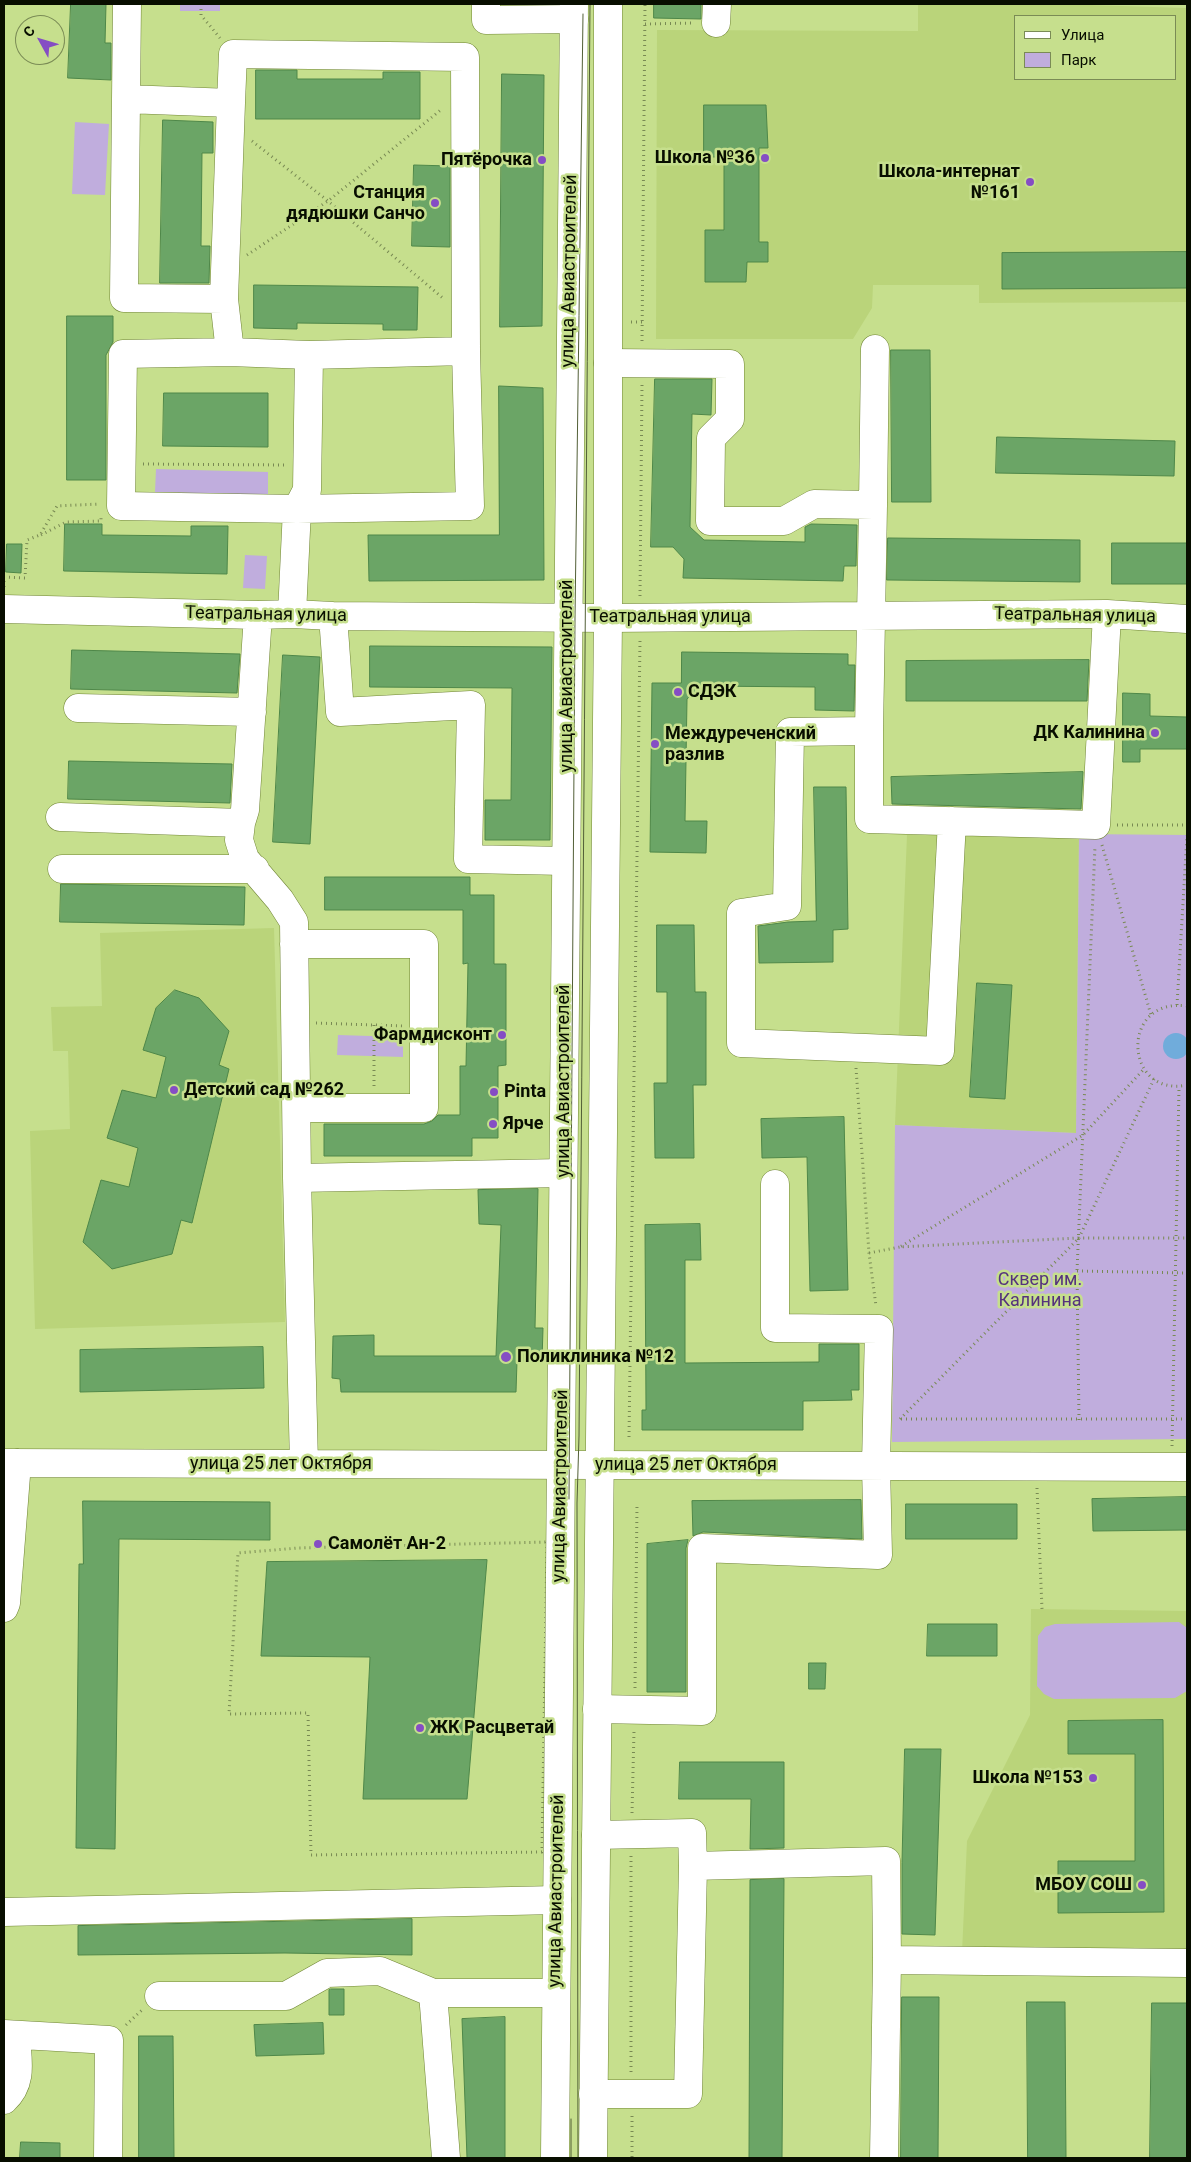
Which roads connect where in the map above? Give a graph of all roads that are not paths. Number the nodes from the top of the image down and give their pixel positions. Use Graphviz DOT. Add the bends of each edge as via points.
graph roads {
  1 [pos="127,4"];
  2 [pos="486,4"];
  3 [pos="608,4"];
  4 [pos="574,12"];
  5 [pos="126,99"];
  6 [pos="231,113"];
  7 [pos="224,299"];
  8 [pos="875,349"];
  9 [pos="466,351"];
  10 [pos="230,352"];
  11 [pos="309,354"];
  12 [pos="608,363"];
  13 [pos="873,504"];
  14 [pos="298,509"];
  15 [pos="4,610"];
  16 [pos="292,614"];
  17 [pos="1107,614"];
  18 [pos="258,615"];
  19 [pos="870,615"];
  20 [pos="333,616"];
  21 [pos="567,617"];
  22 [pos="608,618"];
  23 [pos="1187,619"];
  24 [pos="78,708"];
  25 [pos="252,712"];
  26 [pos="869,731"];
  27 [pos="60,817"];
  28 [pos="952,821"];
  29 [pos="241,823"];
  30 [pos="565,861"];
  31 [pos="62,869"];
  32 [pos="255,869"];
  33 [pos="294,944"];
  34 [pos="297,1108"];
  35 [pos="563,1173"];
  36 [pos="296,1178"];
  37 [pos="775,1184"];
  38 [pos="1179,1460"];
  39 [pos="11,1463"];
  40 [pos="304,1464"];
  41 [pos="562,1464"];
  42 [pos="599,1464"];
  43 [pos="876,1466"];
  44 [pos="4,1604"];
  45 [pos="597,1709"];
  46 [pos="596,1835"];
  47 [pos="693,1866"];
  48 [pos="557,1900"];
  49 [pos="4,1912"];
  50 [pos="887,1960"];
  51 [pos="1187,1962"];
  52 [pos="433,1993"];
  53 [pos="556,1993"];
  54 [pos="159,1996"];
  55 [pos="10,2034"];
  56 [pos="593,2094"];
  57 [pos="4,2100"];
  58 [pos="108,2158"];
  59 [pos="446,2158"];
  60 [pos="555,2158"];
  61 [pos="593,2158"];
  62 [pos="884,2158"];
  1 -- 5 [label="main road"];
  2 -- 4 [label="main road" via="486,20"];
  3 -- 12 [label="main road, улица Авиастроителей"];
  4 -- 21 [label="main road, улица Авиастроителей"];
  5 -- 6 [label="main road"];
  5 -- 7 [label="main road" via="124,298"];
  6 -- 7 [label="main road"];
  6 -- 9 [label="main road" via="233,54 465,57"];
  7 -- 10 [label="main road"];
  8 -- 13 [label="main road"];
  9 -- 11 [label="main road"];
  9 -- 14 [label="main road" via="470,506"];
  10 -- 11 [label="main road"];
  10 -- 14 [label="main road" via="123,354 122,506"];
  11 -- 14 [label="main road" via="307,490"];
  12 -- 13 [label="main road" via="730,364 730,419 711,438 710,521 784,521 814,504"];
  12 -- 22 [label="main road, улица Авиастроителей"];
  13 -- 19 [label="main road"];
  14 -- 16 [label="main road"];
  15 -- 18 [label="main road, Театральная улица"];
  16 -- 18 [label="main road, Театральная улица"];
  16 -- 20 [label="main road, Театральная улица"];
  17 -- 19 [label="main road, Театральная улица"];
  17 -- 23 [label="main road, Театральная улица"];
  17 -- 28 [label="main road" via="1096,825"];
  18 -- 25 [label="main road"];
  19 -- 22 [label="main road, Театральная улица"];
  19 -- 26 [label="main road"];
  20 -- 21 [label="main road, Театральная улица"];
  20 -- 30 [label="main road" via="340,712 471,705 468,859"];
  21 -- 22 [label="main road, Театральная улица"];
  21 -- 30 [label="main road, улица Авиастроителей"];
  22 -- 42 [label="main road, улица Авиастроителей"];
  24 -- 25 [label="main road"];
  25 -- 29 [label="main road" via="245,810"];
  26 -- 28 [label="main road" via="869,819"];
  26 -- 28 [label="main road" via="790,732 787,906 741,913 741,1042 940,1051"];
  27 -- 29 [label="main road"];
  29 -- 32 [label="main road" via="239,840 245,859"];
  30 -- 35 [label="main road, улица Авиастроителей"];
  31 -- 32 [label="main road"];
  32 -- 33 [label="main road" via="294,922"];
  33 -- 34 [label="main road"];
  33 -- 34 [label="main road" via="424,944 424,1108"];
  34 -- 36 [label="main road"];
  35 -- 36 [label="main road"];
  35 -- 41 [label="main road, улица Авиастроителей"];
  36 -- 40 [label="main road"];
  37 -- 43 [label="main road" via="775,1328 879,1329 889,1421"];
  38 -- 43 [label="main road, улица 25 лет Октября"];
  39 -- 40 [label="main road, улица 25 лет Октября"];
  39 -- 44 [label="main road"];
  40 -- 41 [label="main road, улица 25 лет Октября"];
  41 -- 42 [label="main road, улица 25 лет Октября"];
  41 -- 48 [label="main road, улица Авиастроителей"];
  42 -- 43 [label="main road, улица 25 лет Октября"];
  42 -- 45 [label="main road, улица Авиастроителей"];
  43 -- 45 [label="main road" via="878,1555 702,1548 702,1711"];
  45 -- 46 [label="main road, улица Авиастроителей"];
  46 -- 47 [label="main road" via="692,1833"];
  46 -- 56 [label="main road, улица Авиастроителей"];
  47 -- 50 [label="main road" via="886,1861"];
  47 -- 56 [label="main road" via="688,2094"];
  48 -- 49 [label="main road"];
  48 -- 53 [label="main road, улица Авиастроителей"];
  50 -- 51 [label="main road"];
  50 -- 62 [label="main road"];
  52 -- 53 [label="main road"];
  52 -- 54 [label="main road" via="380,1971 327,1973 286,1996"];
  52 -- 59 [label="main road"];
  53 -- 60 [label="main road, улица Авиастроителей"];
  55 -- 57 [label="main road" via="18,2074 16,2087"];
  55 -- 58 [label="main road" via="109,2040"];
  56 -- 61 [label="main road, улица Авиастроителей"];
}
